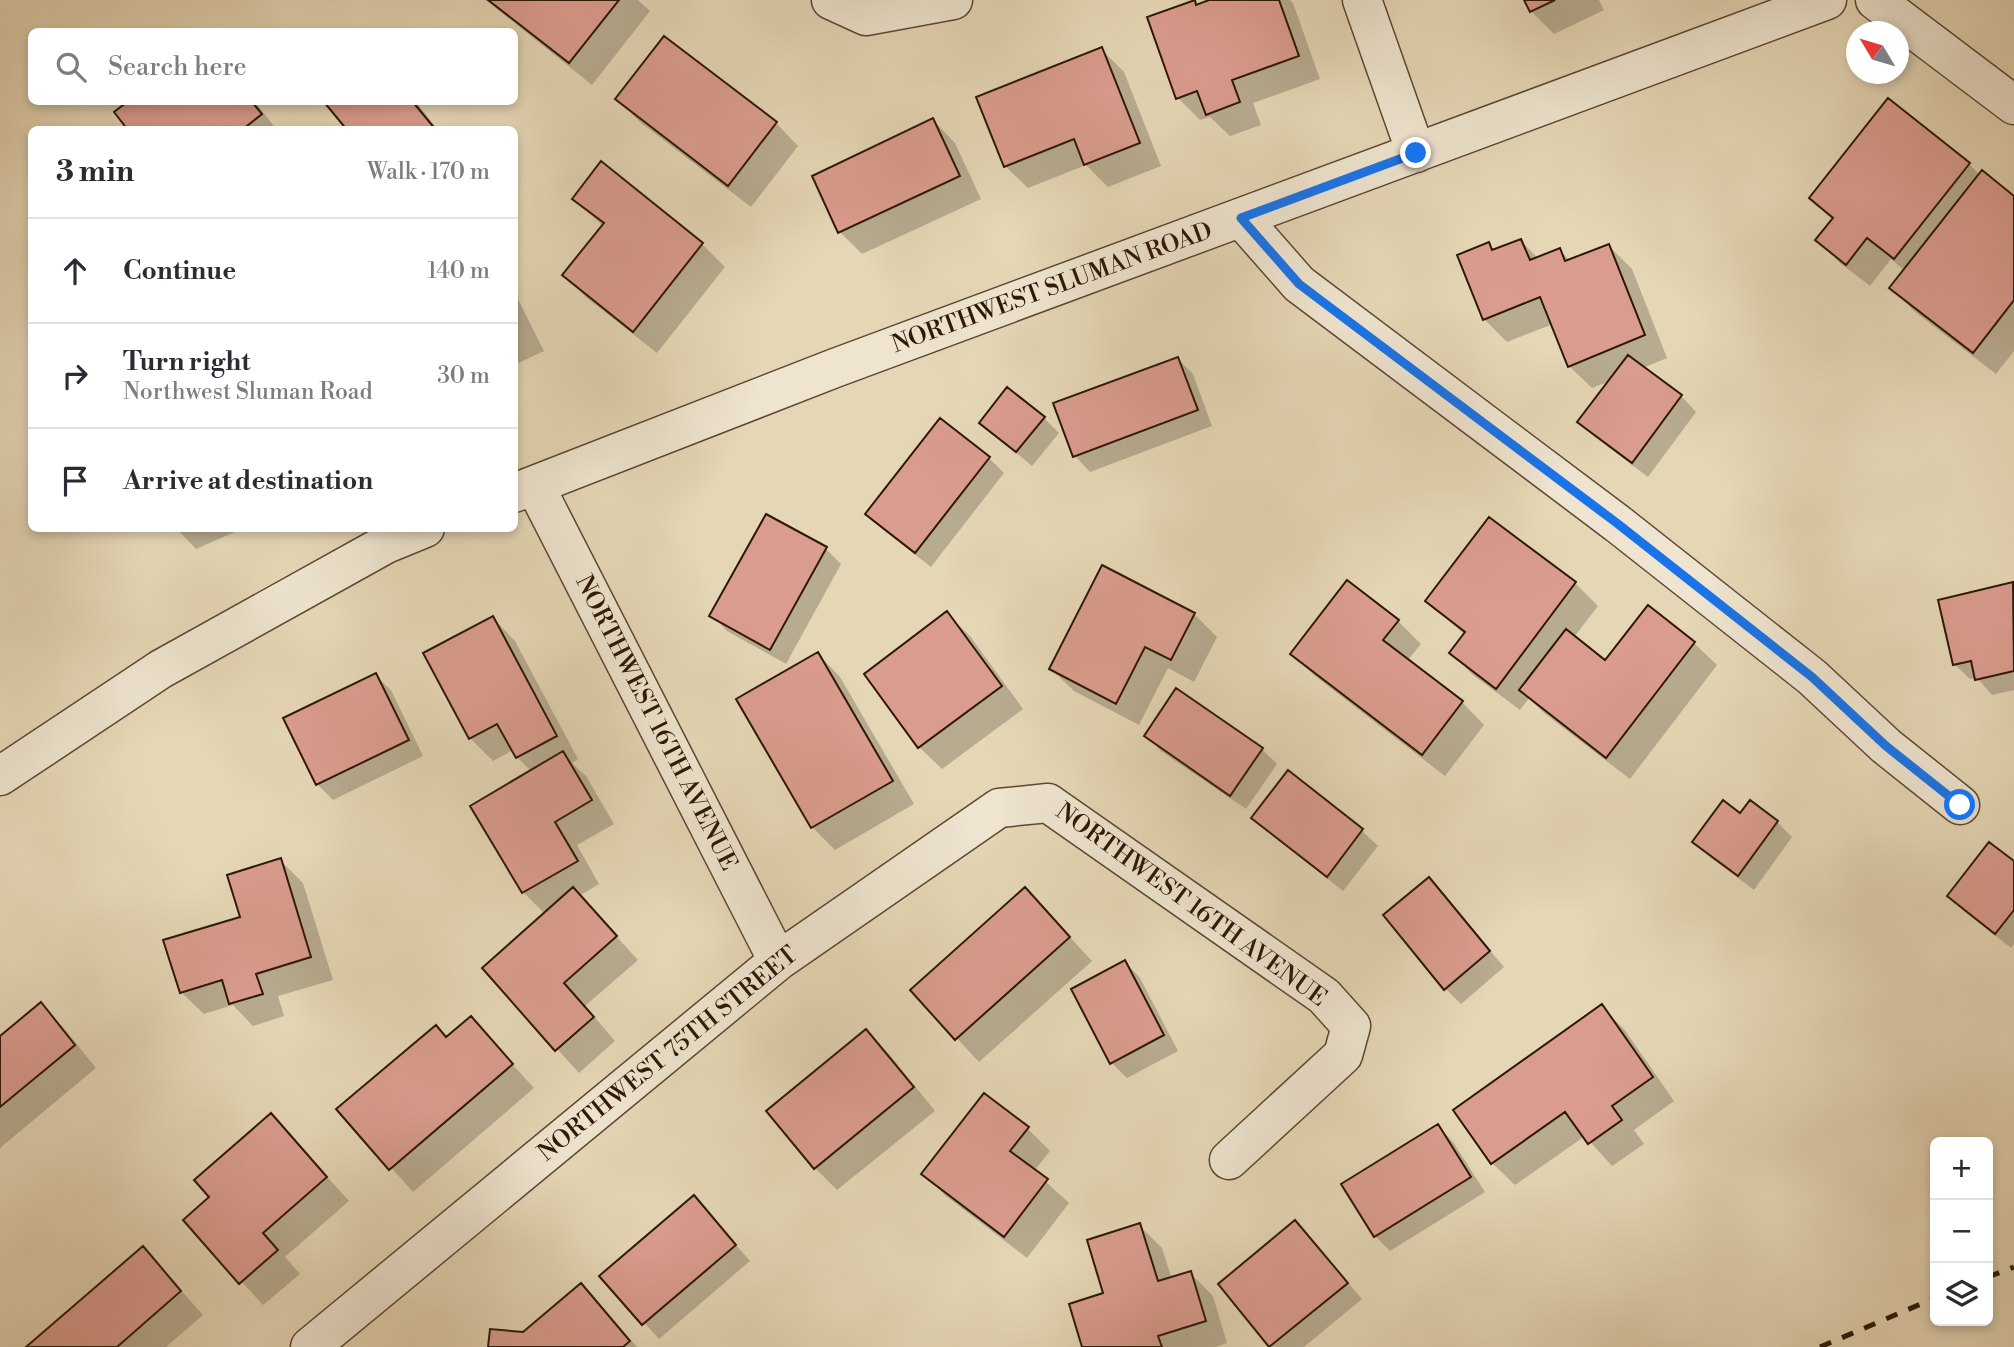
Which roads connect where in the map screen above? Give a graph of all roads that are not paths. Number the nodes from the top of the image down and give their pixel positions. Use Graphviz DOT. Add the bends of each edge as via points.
graph roads {
  1 [pos="831,0"];
  2 [pos="953,0"];
  3 [pos="1362,0"];
  4 [pos="1827,0"];
  5 [pos="1875,0"];
  6 [pos="2014,106"];
  7 [pos="1416,153"];
  8 [pos="1241,218"];
  9 [pos="525,490"];
  10 [pos="404,532"];
  11 [pos="383,536"];
  12 [pos="0,776"];
  13 [pos="1048,803"];
  14 [pos="1960,805"];
  15 [pos="778,961"];
  16 [pos="1229,1160"];
  17 [pos="310,1347"];
  1 -- 2 [label="street" via="866,16"];
  3 -- 7 [label="street"];
  4 -- 7 [label="street, NORTHWEST SLUMAN ROAD"];
  5 -- 6 [label="street"];
  7 -- 8 [label="street, NORTHWEST SLUMAN ROAD"];
  8 -- 9 [label="street, NORTHWEST SLUMAN ROAD" via="835,368"];
  8 -- 14 [label="street" via="1299,284 1618,524 1812,677 1886,746"];
  9 -- 15 [label="street, NORTHWEST 16TH AVENUE"];
  10 -- 11 [label="street"];
  11 -- 12 [label="street" via="161,669"];
  13 -- 15 [label="street, NORTHWEST 75TH STREET" via="999,807"];
  13 -- 16 [label="street, NORTHWEST 16TH AVENUE" via="1324,996 1350,1026 1343,1055"];
  15 -- 17 [label="street, NORTHWEST 75TH STREET"];
}
